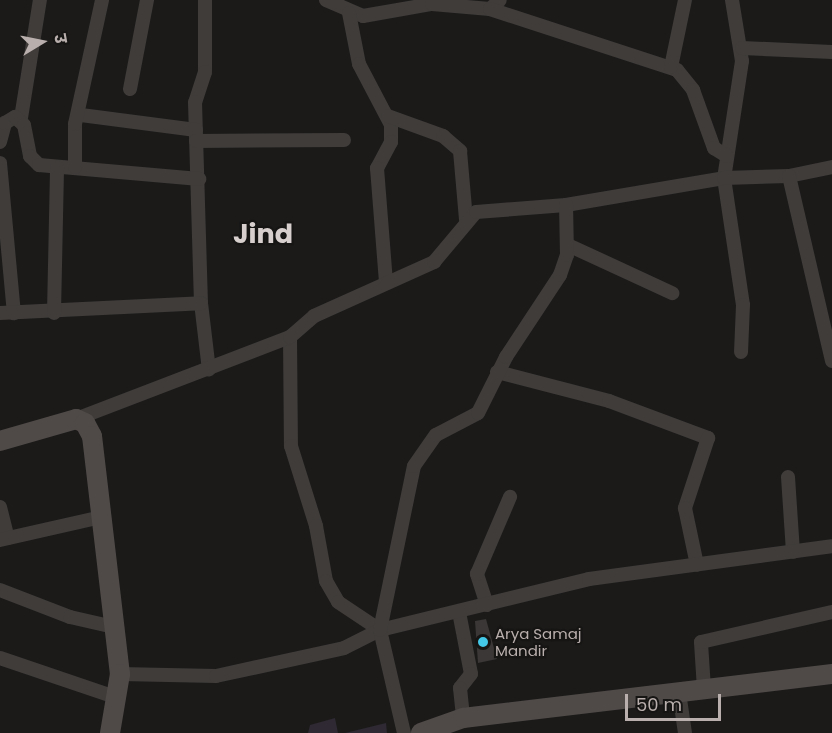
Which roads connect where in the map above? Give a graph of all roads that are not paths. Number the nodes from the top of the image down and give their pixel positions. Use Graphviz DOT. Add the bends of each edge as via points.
graph roads {
  1 [pos="40,0"];
  2 [pos="102,0"];
  3 [pos="147,0"];
  4 [pos="205,0"];
  5 [pos="326,0"];
  6 [pos="685,0"];
  7 [pos="732,0"];
  8 [pos="495,5"];
  9 [pos="349,13"];
  10 [pos="742,48"];
  11 [pos="832,52"];
  12 [pos="670,67"];
  13 [pos="130,89"];
  14 [pos="81,115"];
  15 [pos="387,116"];
  16 [pos="21,118"];
  17 [pos="196,135"];
  18 [pos="344,140"];
  19 [pos="0,142"];
  20 [pos="727,156"];
  21 [pos="0,163"];
  22 [pos="57,167"];
  23 [pos="75,167"];
  24 [pos="832,167"];
  25 [pos="789,176"];
  26 [pos="724,178"];
  27 [pos="199,179"];
  28 [pos="566,205"];
  29 [pos="466,220"];
  30 [pos="568,245"];
  31 [pos="386,283"];
  32 [pos="672,293"];
  33 [pos="201,303"];
  34 [pos="7,313"];
  35 [pos="54,313"];
  36 [pos="290,337"];
  37 [pos="741,352"];
  38 [pos="832,361"];
  39 [pos="209,369"];
  40 [pos="497,372"];
  41 [pos="76,419"];
  42 [pos="0,441"];
  43 [pos="788,477"];
  44 [pos="510,496"];
  45 [pos="0,507"];
  46 [pos="101,518"];
  47 [pos="4,539"];
  48 [pos="832,546"];
  49 [pos="793,552"];
  50 [pos="697,565"];
  51 [pos="1,594"];
  52 [pos="487,605"];
  53 [pos="459,612"];
  54 [pos="832,612"];
  55 [pos="114,627"];
  56 [pos="380,630"];
  57 [pos="0,658"];
  58 [pos="120,674"];
  59 [pos="832,674"];
  60 [pos="704,689"];
  61 [pos="679,692"];
  62 [pos="118,698"];
  63 [pos="463,718"];
  64 [pos="110,733"];
  65 [pos="404,733"];
  66 [pos="421,733"];
  67 [pos="685,733"];
  1 -- 16 [label="street"];
  2 -- 14 [label="street"];
  3 -- 13 [label="street"];
  4 -- 17 [label="street" via="205,72 195,92"];
  5 -- 9 [label="street"];
  6 -- 12 [label="street"];
  7 -- 10 [label="street"];
  8 -- 9 [label="street" via="432,4 374,15"];
  8 -- 12 [label="street" via="553,34"];
  9 -- 15 [label="street" via="359,64"];
  10 -- 11 [label="street"];
  10 -- 20 [label="street"];
  12 -- 20 [label="street" via="687,79 714,148"];
  14 -- 17 [label="street"];
  14 -- 23 [label="street" via="75,123"];
  15 -- 29 [label="street" via="443,136 460,151"];
  15 -- 31 [label="street" via="391,142 377,168"];
  16 -- 19 [label="street" via="9,118"];
  16 -- 22 [label="street" via="34,162"];
  17 -- 18 [label="street"];
  17 -- 27 [label="street"];
  20 -- 26 [label="street"];
  21 -- 34 [label="street"];
  22 -- 23 [label="street"];
  22 -- 35 [label="street"];
  23 -- 27 [label="street"];
  24 -- 25 [label="street"];
  25 -- 26 [label="street"];
  25 -- 38 [label="street"];
  26 -- 28 [label="street"];
  26 -- 37 [label="street" via="743,305"];
  27 -- 33 [label="street"];
  28 -- 29 [label="street" via="488,208"];
  28 -- 30 [label="street"];
  29 -- 31 [label="street" via="442,255"];
  30 -- 32 [label="street"];
  30 -- 40 [label="street" via="560,276"];
  31 -- 36 [label="street" via="314,316"];
  33 -- 35 [label="street"];
  33 -- 39 [label="street"];
  34 -- 35 [label="street"];
  36 -- 39 [label="street"];
  36 -- 56 [label="street" via="292,455 316,526 326,581 338,602"];
  39 -- 41 [label="street"];
  40 -- 50 [label="street" via="609,400 708,438 685,508"];
  40 -- 56 [label="street" via="472,420 435,435 417,457"];
  41 -- 42 [label="main road"];
  41 -- 46 [label="main road" via="86,423 92,436"];
  43 -- 49 [label="street"];
  44 -- 52 [label="street" via="477,574"];
  45 -- 47 [label="street"];
  46 -- 47 [label="street"];
  46 -- 55 [label="main road"];
  48 -- 49 [label="street"];
  49 -- 50 [label="street"];
  50 -- 52 [label="street" via="589,579"];
  51 -- 55 [label="street"];
  52 -- 53 [label="street"];
  53 -- 56 [label="street"];
  53 -- 63 [label="street" via="471,674 459,693"];
  54 -- 60 [label="street" via="701,642"];
  55 -- 58 [label="main road"];
  56 -- 58 [label="street" via="357,645 216,676"];
  56 -- 65 [label="street"];
  57 -- 62 [label="street"];
  58 -- 62 [label="main road"];
  59 -- 60 [label="main road"];
  60 -- 61 [label="main road"];
  61 -- 63 [label="main road"];
  61 -- 67 [label="street"];
  62 -- 64 [label="main road"];
  63 -- 66 [label="main road"];
}
